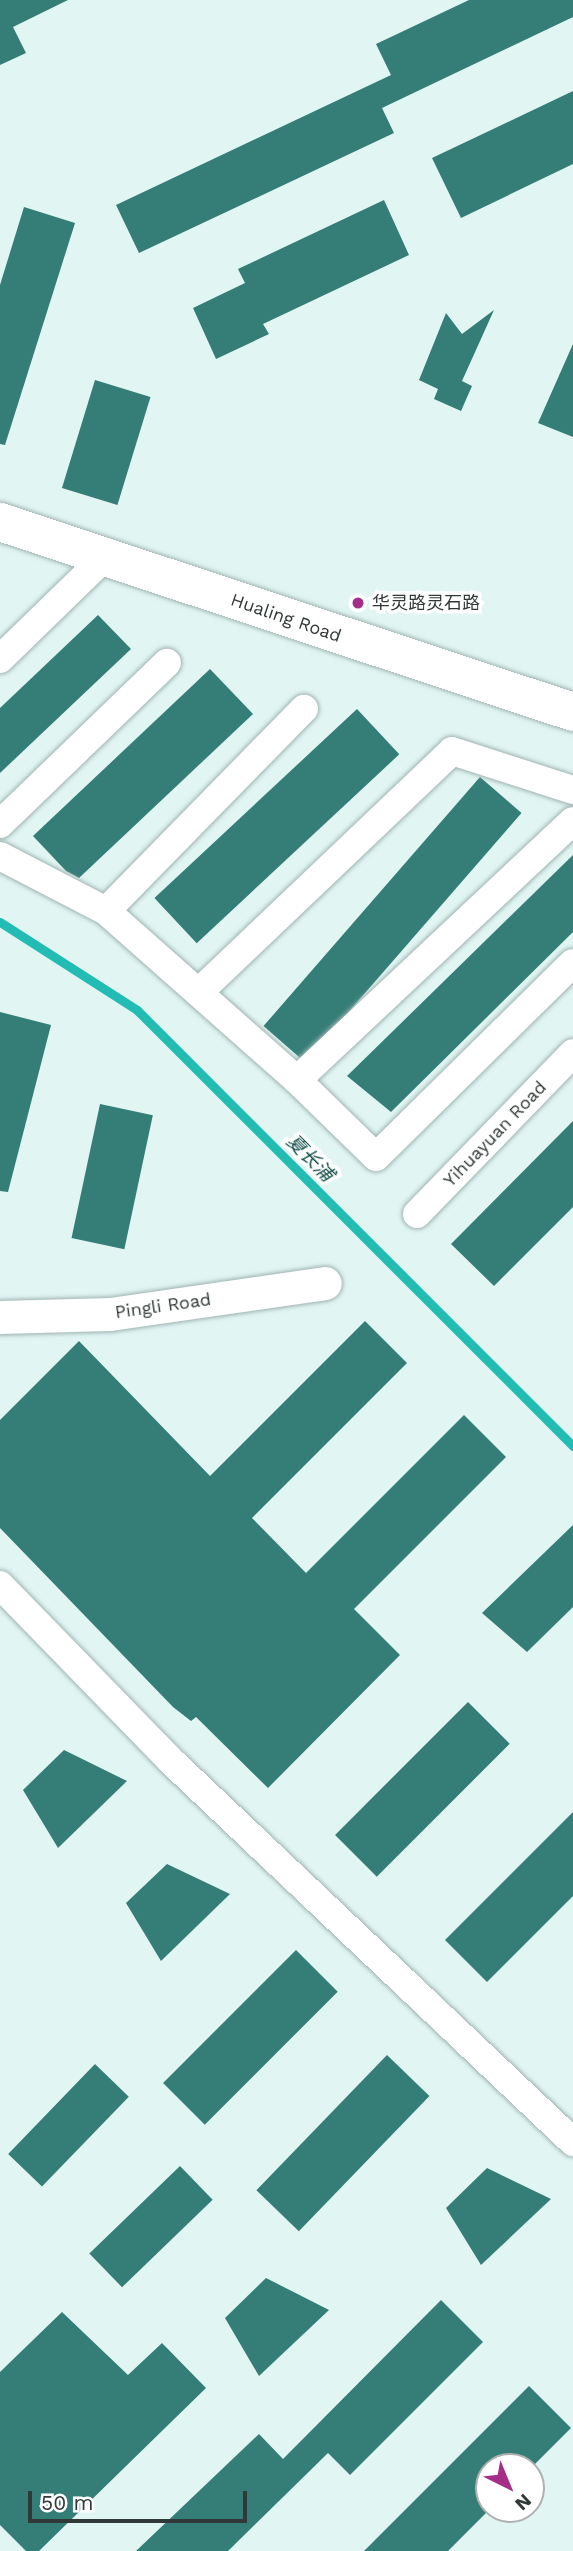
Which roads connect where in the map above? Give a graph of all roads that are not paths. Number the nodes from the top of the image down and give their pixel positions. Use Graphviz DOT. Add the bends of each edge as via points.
graph roads {
  1 [pos="0,522"];
  2 [pos="106,556"];
  3 [pos="0,659"];
  4 [pos="167,663"];
  5 [pos="304,709"];
  6 [pos="573,712"];
  7 [pos="573,790"];
  8 [pos="573,821"];
  9 [pos="0,824"];
  10 [pos="0,856"];
  11 [pos="106,911"];
  12 [pos="573,963"];
  13 [pos="199,992"];
  14 [pos="573,1053"];
  15 [pos="298,1080"];
  16 [pos="417,1214"];
  17 [pos="325,1283"];
  18 [pos="0,1317"];
  19 [pos="0,1585"];
  20 [pos="573,2142"];
  1 -- 2 [label="main road, Hualing Road"];
  2 -- 3 [label="street"];
  2 -- 6 [label="main road, Hualing Road"];
  4 -- 9 [label="street"];
  5 -- 11 [label="street"];
  7 -- 13 [label="street" via="452,751"];
  8 -- 15 [label="street"];
  10 -- 11 [label="street"];
  11 -- 13 [label="street"];
  12 -- 15 [label="street" via="376,1157"];
  13 -- 15 [label="street"];
  14 -- 16 [label="street, Yihuayuan Road"];
  17 -- 18 [label="street, Pingli Road" via="110,1314"];
  19 -- 20 [label="street" via="169,1759"];
}
